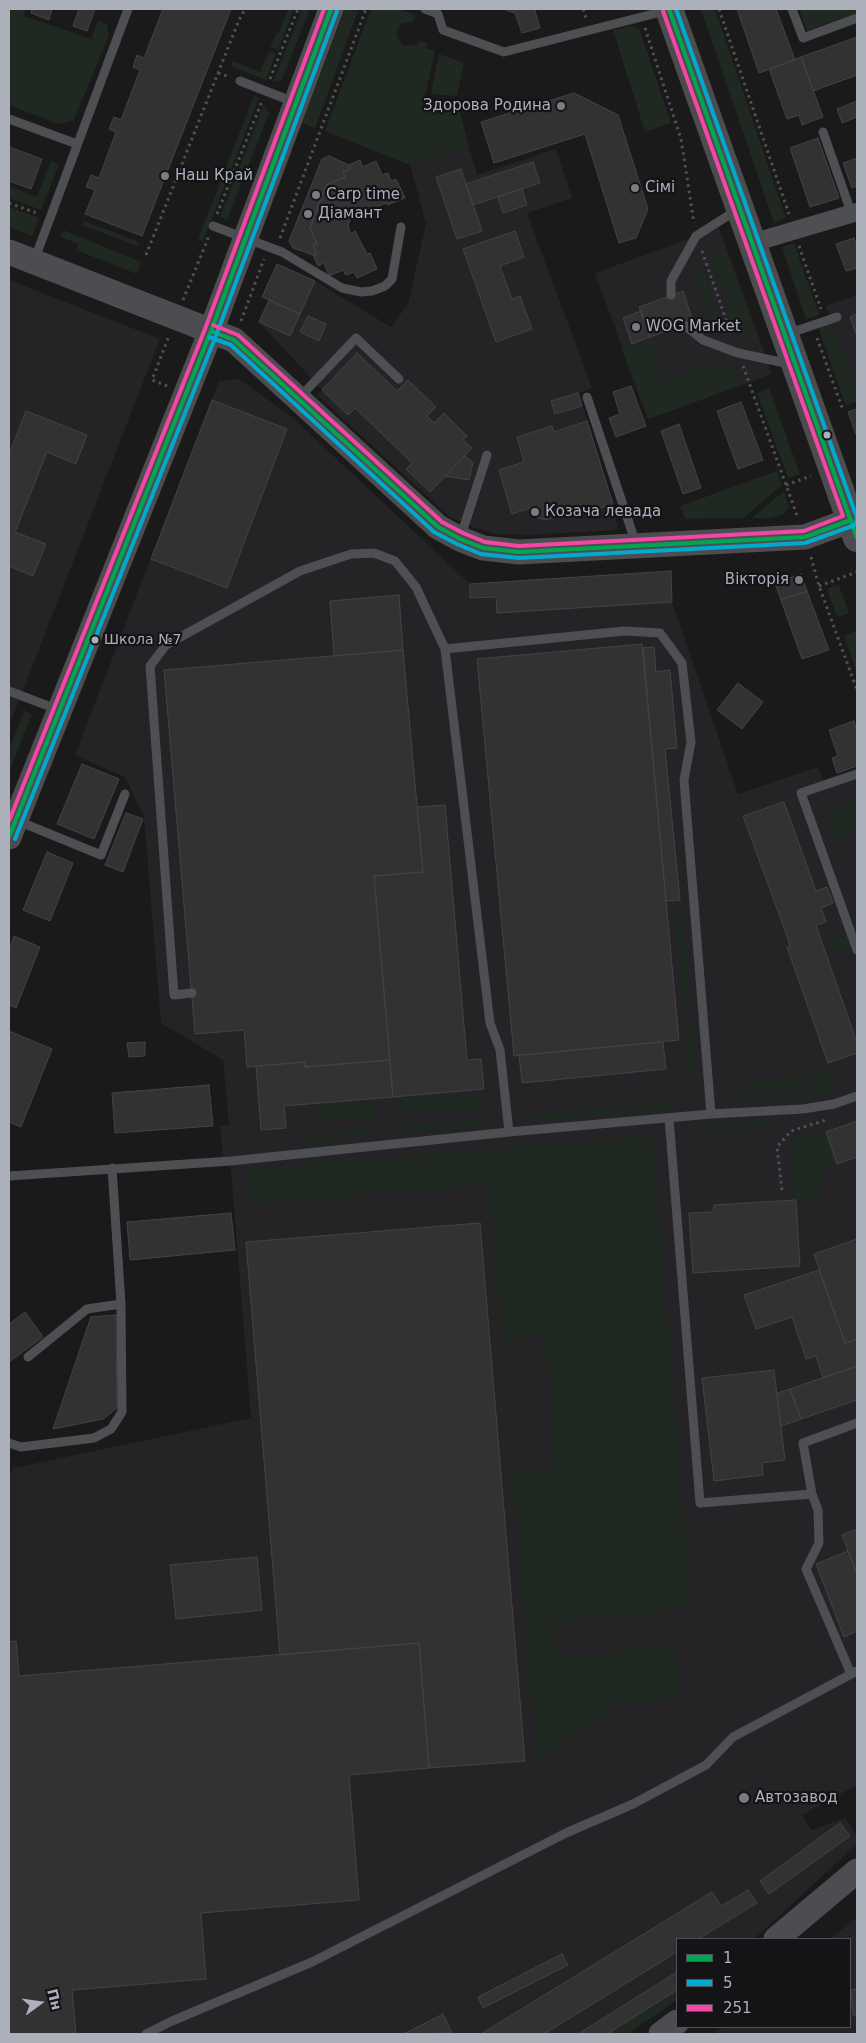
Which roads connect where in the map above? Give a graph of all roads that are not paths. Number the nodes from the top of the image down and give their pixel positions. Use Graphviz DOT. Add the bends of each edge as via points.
graph roads {
  1 [pos="128,9"];
  2 [pos="332,9"];
  3 [pos="425,9"];
  4 [pos="669,9"];
  5 [pos="792,9"];
  6 [pos="857,18"];
  7 [pos="240,81"];
  8 [pos="296,103"];
  9 [pos="9,119"];
  10 [pos="823,132"];
  11 [pos="77,144"];
  12 [pos="740,209"];
  13 [pos="854,212"];
  14 [pos="213,226"];
  15 [pos="401,227"];
  16 [pos="752,243"];
  17 [pos="264,245"];
  18 [pos="9,252"];
  19 [pos="34,262"];
  20 [pos="671,295"];
  21 [pos="837,316"];
  22 [pos="684,325"];
  23 [pos="785,335"];
  24 [pos="222,336"];
  25 [pos="795,365"];
  26 [pos="399,379"];
  27 [pos="587,397"];
  28 [pos="299,398"];
  29 [pos="487,455"];
  30 [pos="854,529"];
  31 [pos="460,539"];
  32 [pos="636,545"];
  33 [pos="444,649"];
  34 [pos="9,691"];
  35 [pos="59,710"];
  36 [pos="857,774"];
  37 [pos="125,794"];
  38 [pos="12,828"];
  39 [pos="857,950"];
  40 [pos="192,993"];
  41 [pos="857,1096"];
  42 [pos="711,1114"];
  43 [pos="669,1118"];
  44 [pos="509,1132"];
  45 [pos="112,1168"];
  46 [pos="9,1176"];
  47 [pos="121,1304"];
  48 [pos="28,1357"];
  49 [pos="857,1423"];
  50 [pos="9,1443"];
  51 [pos="812,1494"];
  52 [pos="854,1672"];
  53 [pos="857,1871"];
  54 [pos="777,1938"];
  55 [pos="676,2023"];
  56 [pos="146,2034"];
  57 [pos="661,2034"];
  1 -- 11 [label="lane"];
  2 -- 8 [label="street"];
  3 -- 4 [label="lane" via="438,14 444,30 504,52"];
  4 -- 12 [label="main road"];
  5 -- 6 [label="lane" via="803,38"];
  7 -- 8 [label="lane"];
  8 -- 17 [label="street"];
  9 -- 11 [label="lane"];
  10 -- 13 [label="lane"];
  11 -- 19 [label="lane"];
  12 -- 16 [label="main road"];
  12 -- 20 [label="lane" via="696,236 671,281"];
  13 -- 16 [label="street"];
  14 -- 17 [label="lane"];
  15 -- 17 [label="lane" via="392,280 372,291 342,288"];
  16 -- 23 [label="main road"];
  17 -- 24 [label="street"];
  18 -- 19 [label="street"];
  19 -- 24 [label="street"];
  21 -- 23 [label="lane"];
  22 -- 25 [label="lane" via="703,340 738,353"];
  23 -- 25 [label="main road"];
  24 -- 28 [label="street"];
  24 -- 35 [label="street" via="186,394"];
  25 -- 30 [label="main road"];
  26 -- 28 [label="lane" via="356,338"];
  27 -- 32 [label="lane"];
  28 -- 31 [label="street" via="438,526"];
  29 -- 31 [label="lane"];
  30 -- 32 [label="street" via="805,537"];
  31 -- 32 [label="street" via="484,548 518,552"];
  33 -- 40 [label="lane" via="416,587 395,561 374,553 351,554 300,571 166,645 150,666 174,995"];
  33 -- 42 [label="lane" via="624,632 660,633 682,663 691,742 684,780"];
  33 -- 44 [label="lane" via="490,1023 500,1050"];
  34 -- 35 [label="lane"];
  35 -- 38 [label="street"];
  36 -- 39 [label="lane" via="801,794"];
  37 -- 38 [label="lane" via="101,855"];
  41 -- 42 [label="lane" via="803,1109"];
  42 -- 43 [label="lane"];
  43 -- 44 [label="lane"];
  43 -- 51 [label="lane" via="700,1504"];
  44 -- 45 [label="lane" via="231,1162"];
  45 -- 46 [label="lane"];
  45 -- 47 [label="lane"];
  47 -- 48 [label="lane" via="87,1309"];
  47 -- 50 [label="lane" via="122,1412 111,1428 94,1438 21,1447"];
  49 -- 51 [label="lane" via="803,1443"];
  51 -- 52 [label="lane" via="818,1510 819,1543 806,1569"];
  52 -- 56 [label="lane" via="732,1737 706,1766 634,1804 566,1833 312,1962"];
  53 -- 54 [label="street"];
  55 -- 57 [label="street"];
}
